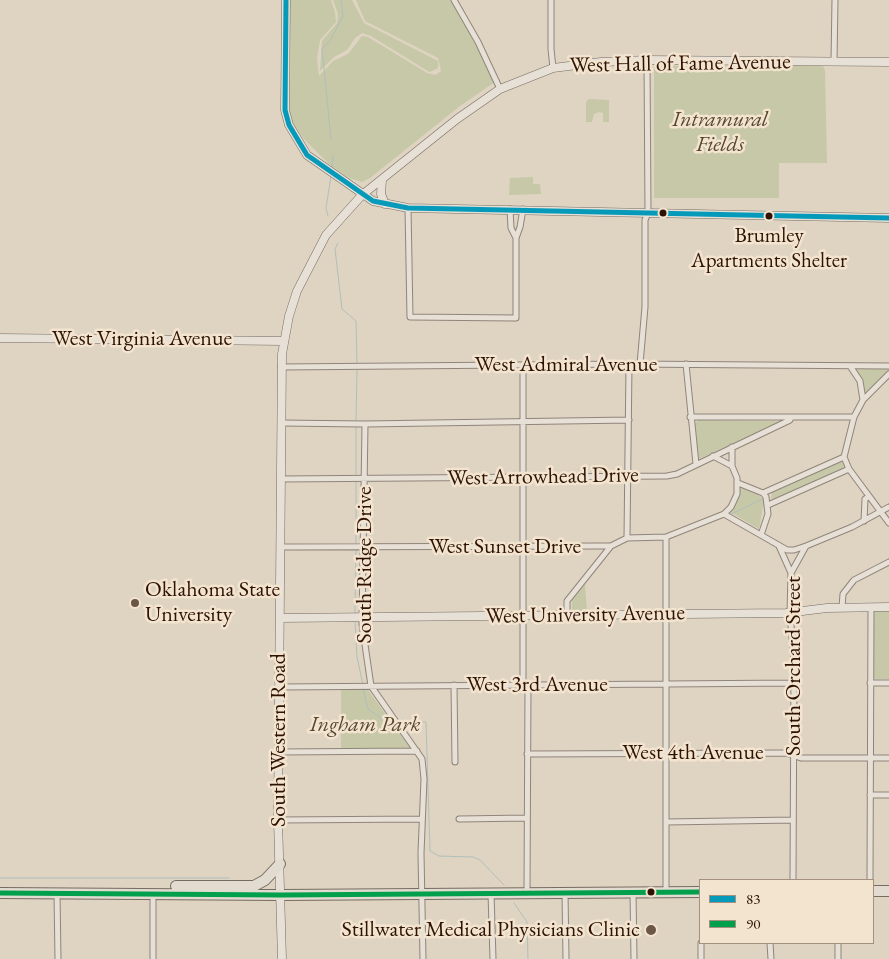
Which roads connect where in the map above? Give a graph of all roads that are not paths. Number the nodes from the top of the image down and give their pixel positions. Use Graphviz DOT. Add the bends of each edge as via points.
graph roads {
  1 [pos="286,0"];
  2 [pos="454,0"];
  3 [pos="551,0"];
  4 [pos="835,0"];
  5 [pos="647,60"];
  6 [pos="834,62"];
  7 [pos="889,62"];
  8 [pos="553,68"];
  9 [pos="500,89"];
  10 [pos="382,180"];
  11 [pos="362,195"];
  12 [pos="385,204"];
  13 [pos="408,208"];
  14 [pos="510,209"];
  15 [pos="523,209"];
  16 [pos="648,213"];
  17 [pos="889,218"];
  18 [pos="516,238"];
  19 [pos="0,338"];
  20 [pos="284,342"];
  21 [pos="629,364"];
  22 [pos="640,364"];
  23 [pos="686,364"];
  24 [pos="523,365"];
  25 [pos="850,366"];
  26 [pos="889,366"];
  27 [pos="281,367"];
  28 [pos="889,375"];
  29 [pos="863,400"];
  30 [pos="690,417"];
  31 [pos="791,417"];
  32 [pos="854,417"];
  33 [pos="629,420"];
  34 [pos="523,421"];
  35 [pos="281,422"];
  36 [pos="359,424"];
  37 [pos="732,447"];
  38 [pos="713,456"];
  39 [pos="844,457"];
  40 [pos="696,464"];
  41 [pos="732,466"];
  42 [pos="849,469"];
  43 [pos="628,476"];
  44 [pos="522,477"];
  45 [pos="281,479"];
  46 [pos="359,479"];
  47 [pos="738,483"];
  48 [pos="763,493"];
  49 [pos="868,497"];
  50 [pos="768,505"];
  51 [pos="889,506"];
  52 [pos="880,512"];
  53 [pos="724,514"];
  54 [pos="864,521"];
  55 [pos="889,523"];
  56 [pos="761,534"];
  57 [pos="666,537"];
  58 [pos="628,538"];
  59 [pos="522,546"];
  60 [pos="611,546"];
  61 [pos="778,546"];
  62 [pos="806,546"];
  63 [pos="280,547"];
  64 [pos="364,547"];
  65 [pos="889,562"];
  66 [pos="791,573"];
  67 [pos="842,607"];
  68 [pos="871,607"];
  69 [pos="889,607"];
  70 [pos="790,613"];
  71 [pos="667,615"];
  72 [pos="523,616"];
  73 [pos="567,616"];
  74 [pos="280,618"];
  75 [pos="357,618"];
  76 [pos="794,683"];
  77 [pos="870,683"];
  78 [pos="889,683"];
  79 [pos="666,684"];
  80 [pos="454,685"];
  81 [pos="525,685"];
  82 [pos="371,686"];
  83 [pos="280,687"];
  84 [pos="418,751"];
  85 [pos="279,752"];
  86 [pos="666,753"];
  87 [pos="527,754"];
  88 [pos="793,754"];
  89 [pos="870,757"];
  90 [pos="889,758"];
  91 [pos="455,762"];
  92 [pos="870,795"];
  93 [pos="889,795"];
  94 [pos="527,818"];
  95 [pos="422,819"];
  96 [pos="459,819"];
  97 [pos="278,820"];
  98 [pos="793,820"];
  99 [pos="666,822"];
  100 [pos="280,864"];
  101 [pos="793,879"];
  102 [pos="870,879"];
  103 [pos="874,891"];
  104 [pos="889,891"];
  105 [pos="152,892"];
  106 [pos="527,892"];
  107 [pos="565,892"];
  108 [pos="633,892"];
  109 [pos="666,892"];
  110 [pos="699,892"];
  111 [pos="0,893"];
  112 [pos="57,893"];
  113 [pos="103,893"];
  114 [pos="490,893"];
  115 [pos="423,894"];
  116 [pos="281,895"];
  117 [pos="701,944"];
  118 [pos="770,944"];
  119 [pos="838,944"];
  120 [pos="58,959"];
  121 [pos="153,959"];
  122 [pos="282,959"];
  123 [pos="423,959"];
  124 [pos="493,959"];
  125 [pos="566,959"];
  126 [pos="634,959"];
  127 [pos="701,959"];
  128 [pos="770,959"];
  129 [pos="838,959"];
  1 -- 11 [label="main road" via="285,110 289,125 307,155"];
  2 -- 9 [label="street"];
  3 -- 8 [label="street"];
  4 -- 6 [label="street"];
  5 -- 6 [label="main road, West Hall of Fame Avenue"];
  5 -- 8 [label="main road, West Hall of Fame Avenue" via="592,62"];
  5 -- 16 [label="street"];
  6 -- 7 [label="main road, West Hall of Fame Avenue"];
  8 -- 9 [label="main road, West Hall of Fame Avenue"];
  9 -- 10 [label="main road, West Hall of Fame Avenue" via="437,134"];
  10 -- 11 [label="main road, West Hall of Fame Avenue"];
  10 -- 12 [label="main road" via="381,194"];
  11 -- 12 [label="main road"];
  11 -- 20 [label="main road, West Hall of Fame Avenue" via="318,248 297,291"];
  12 -- 13 [label="main road"];
  13 -- 14 [label="main road"];
  13 -- 18 [label="street" via="410,317 516,318"];
  14 -- 15 [label="main road"];
  14 -- 18 [label="street" via="511,228"];
  15 -- 16 [label="main road"];
  15 -- 18 [label="street"];
  16 -- 17 [label="main road"];
  16 -- 22 [label="street"];
  19 -- 20 [label="main road, West Virginia Avenue"];
  20 -- 27 [label="main road, South Western Road"];
  21 -- 22 [label="street, West Admiral Avenue"];
  21 -- 24 [label="street, West Admiral Avenue"];
  21 -- 33 [label="street"];
  22 -- 23 [label="street, West Admiral Avenue"];
  23 -- 25 [label="street, West Admiral Avenue"];
  23 -- 30 [label="street"];
  24 -- 27 [label="street, West Admiral Avenue"];
  24 -- 34 [label="street"];
  25 -- 26 [label="street, West Admiral Avenue"];
  25 -- 29 [label="street" via="860,381"];
  27 -- 35 [label="main road, South Western Road"];
  28 -- 29 [label="street"];
  29 -- 32 [label="street"];
  30 -- 31 [label="street"];
  30 -- 40 [label="street"];
  31 -- 32 [label="street"];
  31 -- 37 [label="street, West Arrowhead Drive"];
  32 -- 39 [label="street"];
  33 -- 34 [label="street"];
  33 -- 43 [label="street"];
  34 -- 36 [label="street"];
  34 -- 44 [label="street"];
  35 -- 36 [label="street"];
  35 -- 45 [label="main road, South Western Road"];
  36 -- 46 [label="street, South Ridge Drive"];
  37 -- 38 [label="street, West Arrowhead Drive"];
  37 -- 41 [label="street"];
  38 -- 40 [label="street, West Arrowhead Drive"];
  38 -- 41 [label="street"];
  39 -- 42 [label="street"];
  39 -- 48 [label="street"];
  40 -- 43 [label="street, West Arrowhead Drive" via="667,476"];
  41 -- 47 [label="street"];
  42 -- 49 [label="street"];
  42 -- 50 [label="street"];
  43 -- 44 [label="street, West Arrowhead Drive"];
  43 -- 58 [label="street"];
  44 -- 46 [label="street, West Arrowhead Drive"];
  44 -- 59 [label="street"];
  45 -- 46 [label="street, West Arrowhead Drive"];
  45 -- 63 [label="main road, South Western Road"];
  46 -- 64 [label="street, South Ridge Drive"];
  47 -- 48 [label="street"];
  47 -- 53 [label="street" via="737,494"];
  48 -- 50 [label="street"];
  49 -- 52 [label="street"];
  49 -- 54 [label="street" via="865,498"];
  50 -- 56 [label="street"];
  51 -- 52 [label="street, South Orchard Street"];
  52 -- 54 [label="street, South Orchard Street"];
  52 -- 55 [label="street"];
  53 -- 56 [label="street"];
  53 -- 57 [label="street, West Sunset Drive"];
  54 -- 62 [label="street, South Orchard Street"];
  56 -- 61 [label="street"];
  57 -- 58 [label="street, West Sunset Drive"];
  57 -- 71 [label="street"];
  58 -- 60 [label="street, West Sunset Drive"];
  59 -- 60 [label="street, West Sunset Drive"];
  59 -- 64 [label="street, West Sunset Drive"];
  59 -- 72 [label="street"];
  60 -- 73 [label="street" via="568,601"];
  61 -- 62 [label="street" via="794,550"];
  61 -- 66 [label="street"];
  62 -- 66 [label="street, South Orchard Street"];
  63 -- 64 [label="street, West Sunset Drive"];
  63 -- 74 [label="main road, South Western Road"];
  64 -- 75 [label="street, South Ridge Drive"];
  65 -- 67 [label="street" via="854,580 843,594"];
  66 -- 70 [label="street, South Orchard Street"];
  67 -- 68 [label="main road, West University Avenue"];
  67 -- 70 [label="main road, West University Avenue"];
  68 -- 69 [label="main road, West University Avenue"];
  68 -- 77 [label="street"];
  70 -- 71 [label="main road, West University Avenue"];
  70 -- 76 [label="street, South Orchard Street"];
  71 -- 73 [label="main road, West University Avenue"];
  71 -- 79 [label="street"];
  72 -- 73 [label="main road, West University Avenue"];
  72 -- 75 [label="main road, West University Avenue"];
  72 -- 81 [label="street"];
  74 -- 75 [label="main road, West University Avenue"];
  74 -- 83 [label="main road, South Western Road"];
  75 -- 82 [label="street, South Ridge Drive"];
  76 -- 79 [label="street, West 3rd Avenue"];
  76 -- 88 [label="street, South Orchard Street"];
  77 -- 78 [label="street"];
  77 -- 89 [label="street"];
  79 -- 81 [label="street, West 3rd Avenue"];
  79 -- 86 [label="street"];
  80 -- 81 [label="street, West 3rd Avenue"];
  80 -- 82 [label="street, West 3rd Avenue"];
  80 -- 91 [label="street"];
  81 -- 87 [label="street"];
  82 -- 83 [label="street, West 3rd Avenue"];
  82 -- 84 [label="street, South Ridge Drive"];
  83 -- 85 [label="main road, South Western Road"];
  84 -- 85 [label="street"];
  84 -- 95 [label="street, South Ridge Drive" via="424,779"];
  85 -- 97 [label="main road, South Western Road"];
  86 -- 87 [label="street, West 4th Avenue"];
  86 -- 88 [label="street, West 4th Avenue"];
  86 -- 99 [label="street"];
  87 -- 94 [label="street"];
  88 -- 89 [label="street, West 4th Avenue" via="801,758"];
  88 -- 98 [label="street, South Orchard Street"];
  89 -- 90 [label="street, West 4th Avenue"];
  89 -- 92 [label="street"];
  92 -- 93 [label="street"];
  92 -- 102 [label="street"];
  94 -- 96 [label="street"];
  94 -- 106 [label="street"];
  95 -- 97 [label="street"];
  95 -- 115 [label="street, South Ridge Drive"];
  97 -- 100 [label="main road, South Western Road"];
  98 -- 99 [label="street"];
  98 -- 101 [label="street, South Orchard Street"];
  99 -- 109 [label="street"];
  100 -- 113 [label="highway" via="265,880 254,886 151,886"];
  100 -- 116 [label="main road, South Western Road"];
  103 -- 104 [label="highway"];
  105 -- 113 [label="highway"];
  105 -- 116 [label="highway"];
  105 -- 121 [label="street"];
  106 -- 107 [label="highway"];
  106 -- 114 [label="highway"];
  107 -- 108 [label="highway"];
  107 -- 125 [label="street"];
  108 -- 109 [label="highway"];
  108 -- 126 [label="street"];
  109 -- 110 [label="highway"];
  111 -- 112 [label="highway"];
  112 -- 113 [label="highway"];
  112 -- 120 [label="street"];
  114 -- 115 [label="highway"];
  114 -- 124 [label="street"];
  115 -- 116 [label="highway"];
  115 -- 123 [label="street, South Ridge Drive"];
  116 -- 122 [label="main road, South Western Road"];
  117 -- 127 [label="street"];
  118 -- 128 [label="street"];
  119 -- 129 [label="street"];
}
